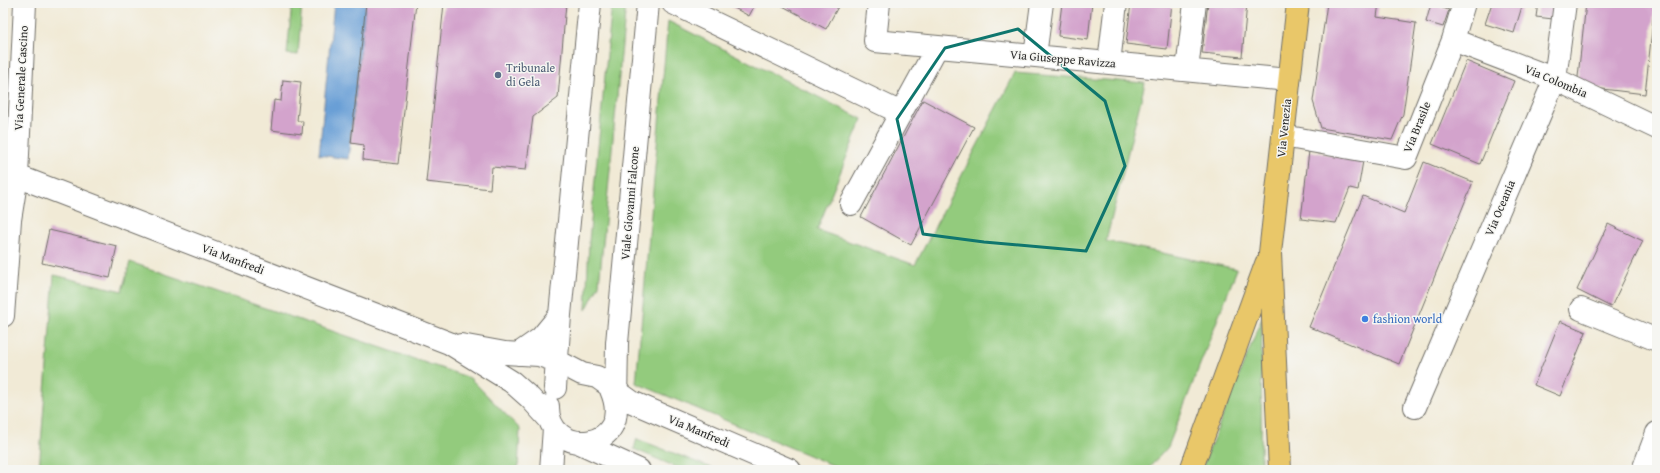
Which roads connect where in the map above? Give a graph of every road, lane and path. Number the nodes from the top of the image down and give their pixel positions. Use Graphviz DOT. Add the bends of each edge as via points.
graph roads {
  1 [pos="25,3"];
  2 [pos="590,3"];
  3 [pos="648,3"];
  4 [pos="673,3"];
  5 [pos="879,3"];
  6 [pos="1042,3"];
  7 [pos="1116,3"];
  8 [pos="1195,3"];
  9 [pos="1298,3"];
  10 [pos="1464,3"];
  11 [pos="1564,3"];
  12 [pos="1453,40"];
  13 [pos="937,47"];
  14 [pos="1035,56"];
  15 [pos="1109,63"];
  16 [pos="1187,70"];
  17 [pos="1555,79"];
  18 [pos="1289,80"];
  19 [pos="901,113"];
  20 [pos="1657,128"];
  21 [pos="1283,136"];
  22 [pos="17,176"];
  23 [pos="851,204"];
  24 [pos="7,220"];
  25 [pos="1270,253"];
  26 [pos="1581,309"];
  27 [pos="560,315"];
  28 [pos="3,316"];
  29 [pos="1657,340"];
  30 [pos="449,343"];
  31 [pos="518,354"];
  32 [pos="557,361"];
  33 [pos="582,374"];
  34 [pos="555,388"];
  35 [pos="614,394"];
  36 [pos="1416,407"];
  37 [pos="552,424"];
  38 [pos="608,432"];
  39 [pos="1657,433"];
  40 [pos="580,443"];
  41 [pos="605,463"];
  42 [pos="550,470"];
  43 [pos="639,470"];
  44 [pos="790,470"];
  45 [pos="1191,470"];
  46 [pos="1280,470"];
  47 [pos="1643,470"];
  1 -- 22 [label="street, Via Generale Cascino"];
  2 -- 27 [label="street"];
  3 -- 35 [label="street, Viale Giovanni Falcone"];
  4 -- 19 [label="street"];
  5 -- 13 [label="street, Via Giuseppe Ravizza" via="875,41"];
  6 -- 14 [label="street"];
  7 -- 15 [label="street"];
  8 -- 16 [label="street"];
  9 -- 18 [label="main road, Via Venezia"];
  10 -- 12 [label="street, Via Brasile"];
  11 -- 17 [label="street, Via Oceania"];
  12 -- 17 [label="street, Via Colombia"];
  12 -- 21 [label="street, Via Brasile" via="1406,158"];
  13 -- 14 [label="street, Via Giuseppe Ravizza"];
  13 -- 19 [label="street"];
  14 -- 15 [label="street, Via Giuseppe Ravizza"];
  15 -- 16 [label="street, Via Giuseppe Ravizza"];
  16 -- 18 [label="street, Via Giuseppe Ravizza"];
  17 -- 20 [label="street, Via Colombia"];
  17 -- 36 [label="street, Via Oceania"];
  18 -- 21 [label="main road, Via Venezia"];
  19 -- 23 [label="street"];
  21 -- 25 [label="main road, Via Venezia"];
  22 -- 24 [label="street, Via Generale Cascino"];
  22 -- 30 [label="street, Via Manfredi"];
  24 -- 28 [label="street"];
  25 -- 45 [label="main road, Via Venezia"];
  25 -- 46 [label="main road, Via Venezia"];
  26 -- 29 [label="street"];
  27 -- 31 [label="street" via="541,338"];
  27 -- 32 [label="street"];
  30 -- 31 [label="street"];
  30 -- 37 [label="street" via="512,382"];
  31 -- 32 [label="street" via="539,355"];
  32 -- 33 [label="street"];
  32 -- 34 [label="street"];
  33 -- 34 [label="street" via="562,380"];
  33 -- 35 [label="street" via="597,377"];
  34 -- 37 [label="street" via="548,403"];
  35 -- 38 [label="street" via="616,418"];
  35 -- 44 [label="street, Via Manfredi"];
  37 -- 40 [label="street" via="565,438"];
  37 -- 42 [label="street"];
  38 -- 40 [label="street" via="596,440"];
  38 -- 41 [label="street"];
  39 -- 47 [label="street"];
  40 -- 41 [label="street"];
  41 -- 43 [label="street"];
}
